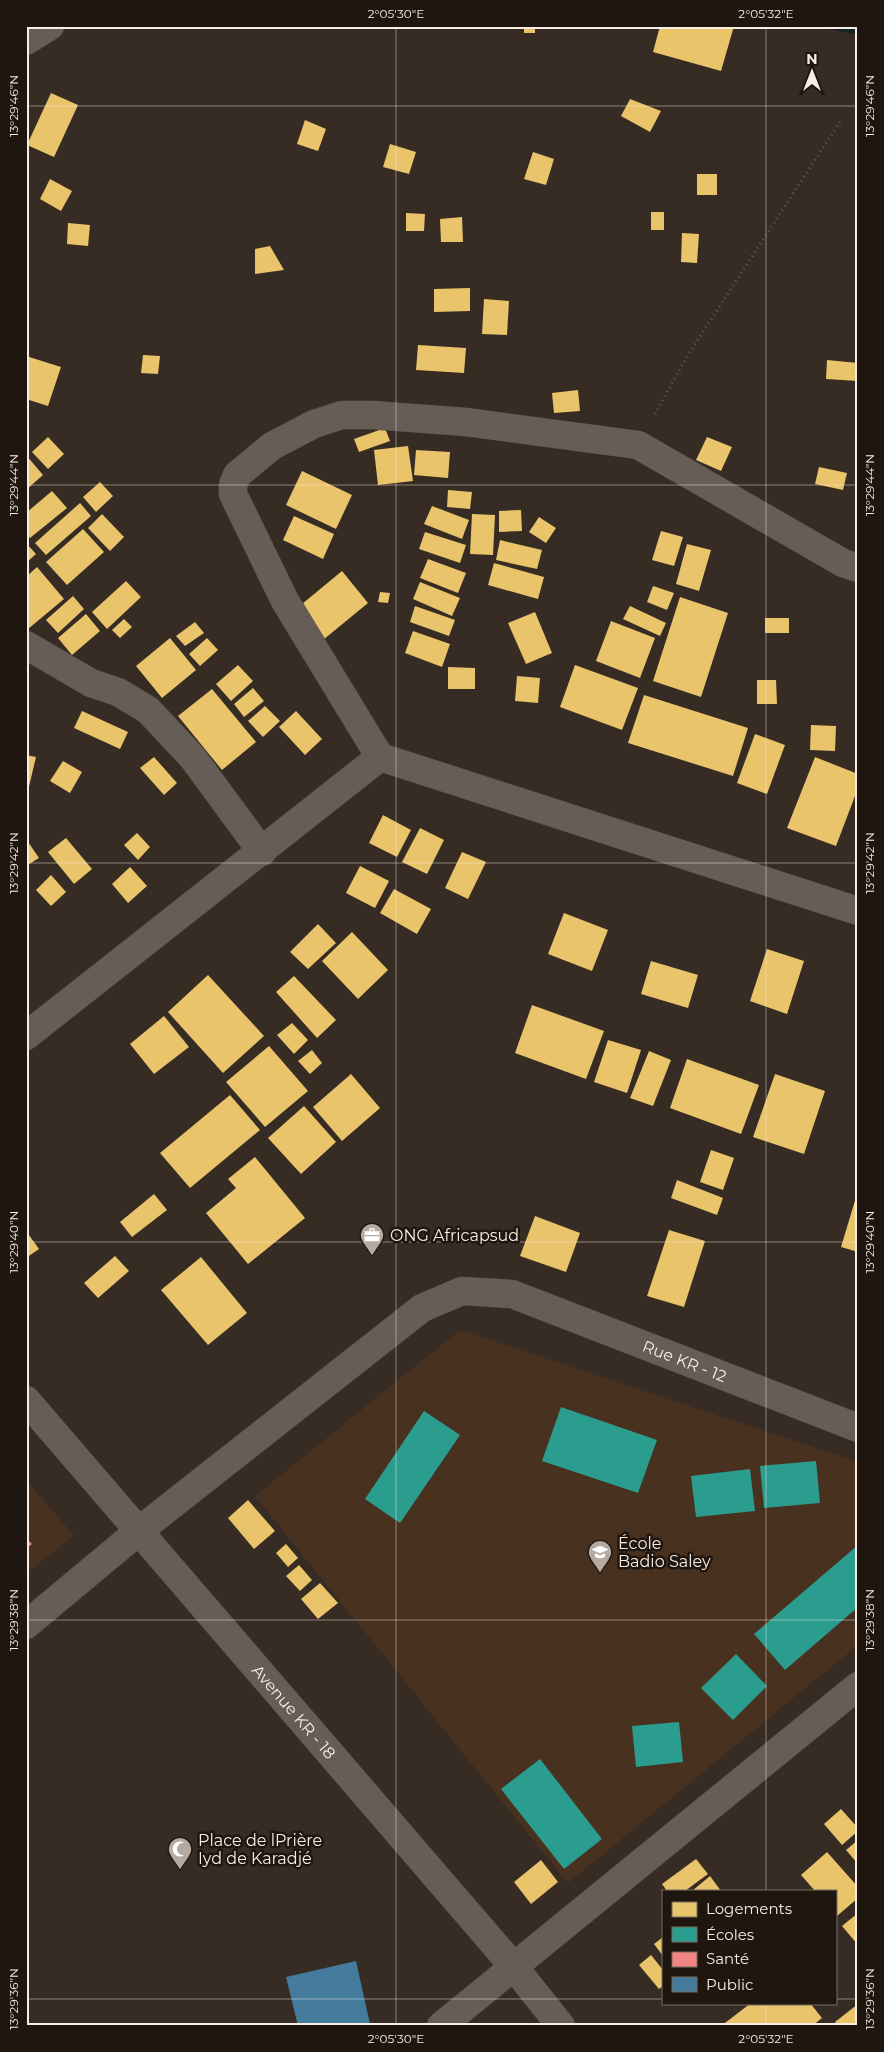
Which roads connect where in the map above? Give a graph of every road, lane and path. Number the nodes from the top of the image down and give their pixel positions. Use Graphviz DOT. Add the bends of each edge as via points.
graph roads {
  1 [pos="50,26"];
  2 [pos="26,41"];
  3 [pos="841,120"];
  4 [pos="638,445"];
  5 [pos="858,568"];
  6 [pos="26,644"];
  7 [pos="380,758"];
  8 [pos="262,852"];
  9 [pos="858,912"];
  10 [pos="26,1036"];
  11 [pos="26,1400"];
  12 [pos="858,1428"];
  13 [pos="140,1530"];
  14 [pos="26,1625"];
  15 [pos="858,1686"];
  16 [pos="514,1967"];
  17 [pos="441,2026"];
  18 [pos="561,2026"];
  1 -- 2 [label="street"];
  3 -- 4 [label="path" via="686,358"];
  4 -- 5 [label="street" via="843,563"];
  4 -- 7 [label="street" via="466,422 342,415 314,424 272,446 237,475 233,494 285,602"];
  6 -- 8 [label="street" via="91,683 118,692 148,710 193,758"];
  7 -- 8 [label="street"];
  7 -- 9 [label="street"];
  8 -- 10 [label="street"];
  11 -- 13 [label="street, Avenue KR - 18"];
  12 -- 13 [label="street, Rue KR - 12" via="512,1294 462,1291 422,1308"];
  13 -- 14 [label="street, Rue KR - 12"];
  13 -- 16 [label="street, Avenue KR - 18"];
  15 -- 16 [label="street"];
  16 -- 17 [label="street"];
  16 -- 18 [label="street, Avenue KR - 18"];
}
